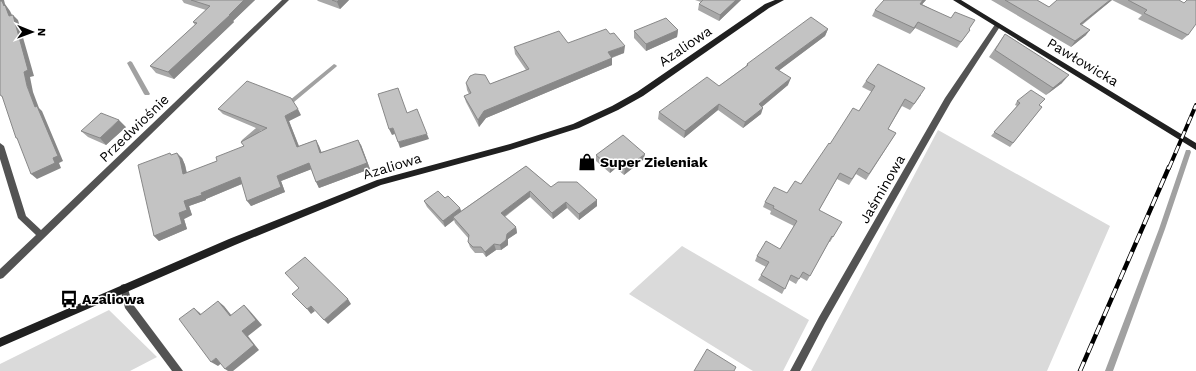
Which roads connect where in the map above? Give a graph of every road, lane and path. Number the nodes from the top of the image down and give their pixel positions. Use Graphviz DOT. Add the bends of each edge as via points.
graph roads {
  1 [pos="286,0"];
  2 [pos="781,0"];
  3 [pos="956,0"];
  4 [pos="998,25"];
  5 [pos="0,146"];
  6 [pos="1196,147"];
  7 [pos="42,235"];
  8 [pos="0,275"];
  9 [pos="124,288"];
  10 [pos="0,342"];
  11 [pos="178,371"];
  12 [pos="795,371"];
  1 -- 7 [label="street, Przedwiośnie"];
  2 -- 9 [label="street, Azaliowa" via="768,6 640,94 576,126 510,147 380,182 306,210"];
  3 -- 4 [label="street, Pawłowicka"];
  4 -- 6 [label="street, Pawłowicka"];
  4 -- 12 [label="street, Jaśminowa" via="944,107"];
  5 -- 7 [label="street" via="22,218"];
  7 -- 8 [label="street, Przedwiośnie"];
  9 -- 10 [label="street, Azaliowa"];
  9 -- 11 [label="street" via="128,305"];
}
